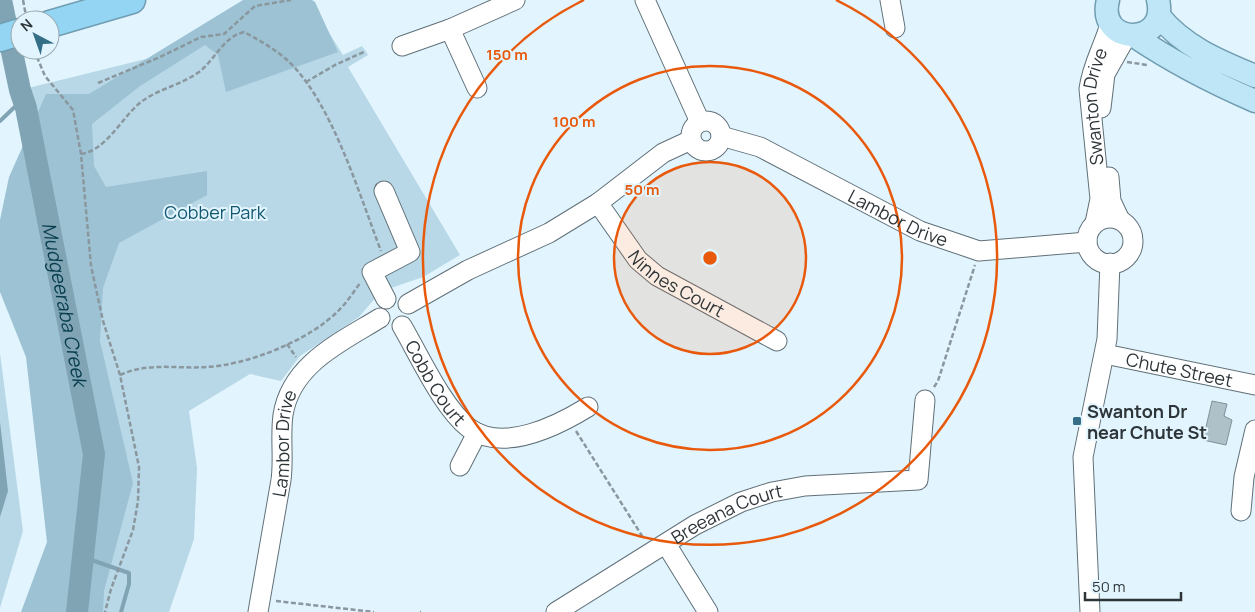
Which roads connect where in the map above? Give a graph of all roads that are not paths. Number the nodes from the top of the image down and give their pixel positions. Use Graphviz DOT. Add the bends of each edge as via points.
graph roads {
  1 [pos="132,0"];
  2 [pos="516,0"];
  3 [pos="645,0"];
  4 [pos="890,0"];
  5 [pos="1108,0"];
  6 [pos="1158,8"];
  7 [pos="60,21"];
  8 [pos="895,28"];
  9 [pos="450,29"];
  10 [pos="1124,32"];
  11 [pos="402,46"];
  12 [pos="1255,76"];
  13 [pos="476,88"];
  14 [pos="1255,101"];
  15 [pos="700,122"];
  16 [pos="722,136"];
  17 [pos="691,140"];
  18 [pos="384,191"];
  19 [pos="598,203"];
  20 [pos="1120,220"];
  21 [pos="1095,223"];
  22 [pos="1087,242"];
  23 [pos="1110,264"];
  24 [pos="386,299"];
  25 [pos="408,304"];
  26 [pos="380,318"];
  27 [pos="402,326"];
  28 [pos="777,341"];
  29 [pos="1105,354"];
  30 [pos="1255,385"];
  31 [pos="924,400"];
  32 [pos="580,412"];
  33 [pos="1255,430"];
  34 [pos="477,432"];
  35 [pos="460,466"];
  36 [pos="1241,510"];
  37 [pos="659,548"];
  38 [pos="259,605"];
  39 [pos="556,612"];
  40 [pos="708,612"];
  41 [pos="1090,612"];
  1 -- 7 [label="highway"];
  2 -- 9 [label="street"];
  3 -- 15 [label="street"];
  4 -- 8 [label="street"];
  5 -- 10 [label="main road" via="1107,15"];
  6 -- 10 [label="main road" via="1151,29"];
  6 -- 12 [label="main road" via="1186,43"];
  9 -- 11 [label="street"];
  9 -- 13 [label="street"];
  10 -- 14 [label="main road" via="1197,75"];
  10 -- 20 [label="street, Swanton Drive" via="1105,74 1101,94 1111,201"];
  10 -- 21 [label="street, Swanton Drive" via="1106,39 1090,76 1088,89 1100,199"];
  15 -- 16 [label="street, Lambor Drive" via="706,120 717,124"];
  15 -- 17 [label="street" via="692,129"];
  16 -- 17 [label="street" via="718,145 710,150 696,148"];
  16 -- 22 [label="street, Lambor Drive" via="760,147 920,231 979,251"];
  17 -- 19 [label="street" via="663,153"];
  18 -- 24 [label="street" via="410,252 379,269"];
  19 -- 25 [label="street" via="549,233 468,270"];
  19 -- 28 [label="street, Ninnes Court" via="638,260 657,276"];
  20 -- 21 [label="street" via="1107,218"];
  20 -- 23 [label="street" via="1130,231 1132,246 1124,258"];
  21 -- 22 [label="street"];
  22 -- 23 [label="street" via="1094,258"];
  23 -- 29 [label="street"];
  24 -- 25 [label="street" via="400,298"];
  24 -- 26 [label="street" via="380,307"];
  25 -- 27 [label="street" via="409,318"];
  26 -- 27 [label="street" via="389,327"];
  26 -- 38 [label="street, Lambor Drive" via="318,357 288,397 282,428 284,461"];
  27 -- 34 [label="street, Cobb Court" via="450,407 460,420"];
  29 -- 30 [label="street, Chute Street"];
  29 -- 41 [label="street" via="1083,457"];
  31 -- 37 [label="street, Breeana Court" via="918,480 830,484 772,492 726,508"];
  32 -- 34 [label="street, Cobb Court" via="522,436 497,437"];
  33 -- 36 [label="street" via="1244,477"];
  34 -- 35 [label="street, Cobb Court"];
  37 -- 39 [label="street, Breeana Court"];
  37 -- 40 [label="street"];
}
